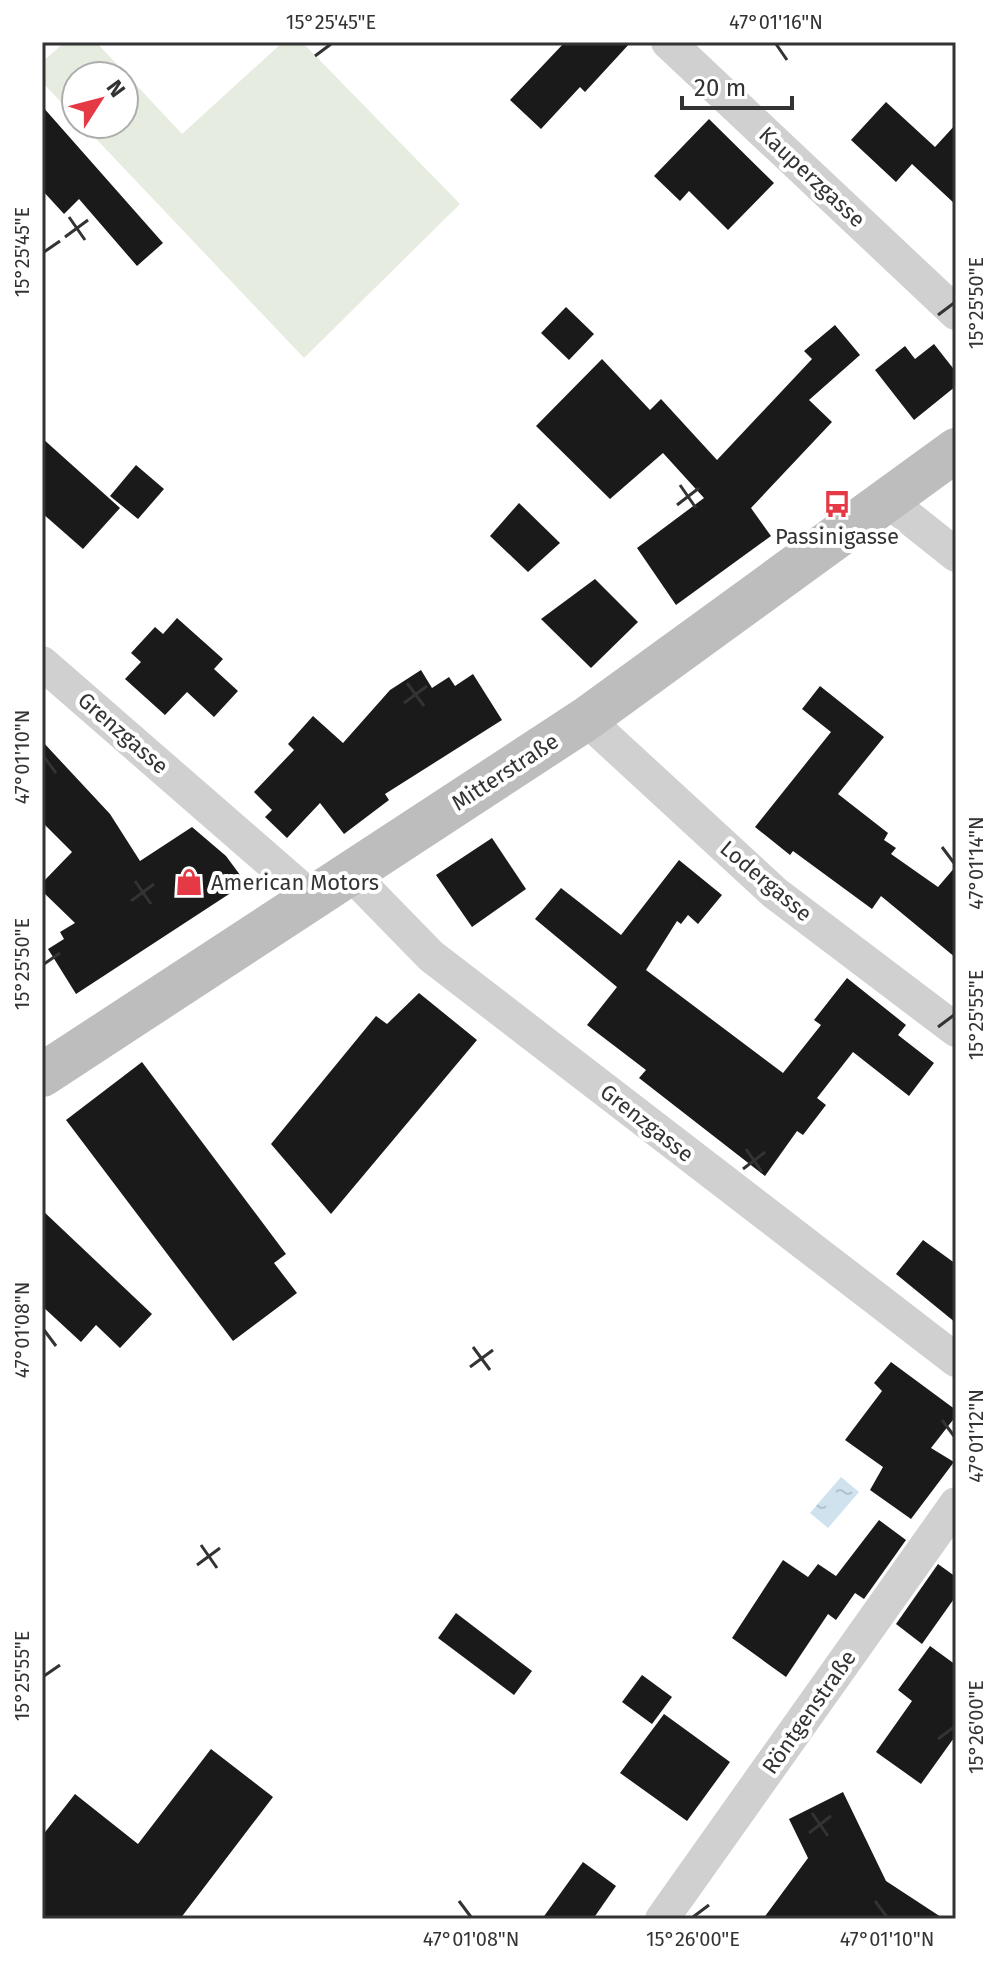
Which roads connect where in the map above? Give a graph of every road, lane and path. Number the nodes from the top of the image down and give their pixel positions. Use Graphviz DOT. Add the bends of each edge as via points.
graph roads {
  1 [pos="668,42"];
  2 [pos="956,313"];
  3 [pos="956,450"];
  4 [pos="887,500"];
  5 [pos="956,555"];
  6 [pos="42,663"];
  7 [pos="586,719"];
  8 [pos="350,873"];
  9 [pos="312,898"];
  10 [pos="956,1030"];
  11 [pos="42,1075"];
  12 [pos="956,1360"];
  13 [pos="956,1504"];
  14 [pos="662,1919"];
  1 -- 2 [label="street, Kauperzgasse"];
  3 -- 4 [label="main road, Mitterstraße"];
  4 -- 5 [label="street"];
  4 -- 7 [label="main road, Mitterstraße"];
  6 -- 9 [label="street, Grenzgasse"];
  7 -- 8 [label="main road, Mitterstraße"];
  7 -- 10 [label="street, Lodergasse" via="775,893"];
  8 -- 9 [label="main road, Mitterstraße"];
  8 -- 12 [label="street, Grenzgasse" via="431,956"];
  9 -- 11 [label="main road, Mitterstraße"];
  13 -- 14 [label="street, Röntgenstraße"];
}
